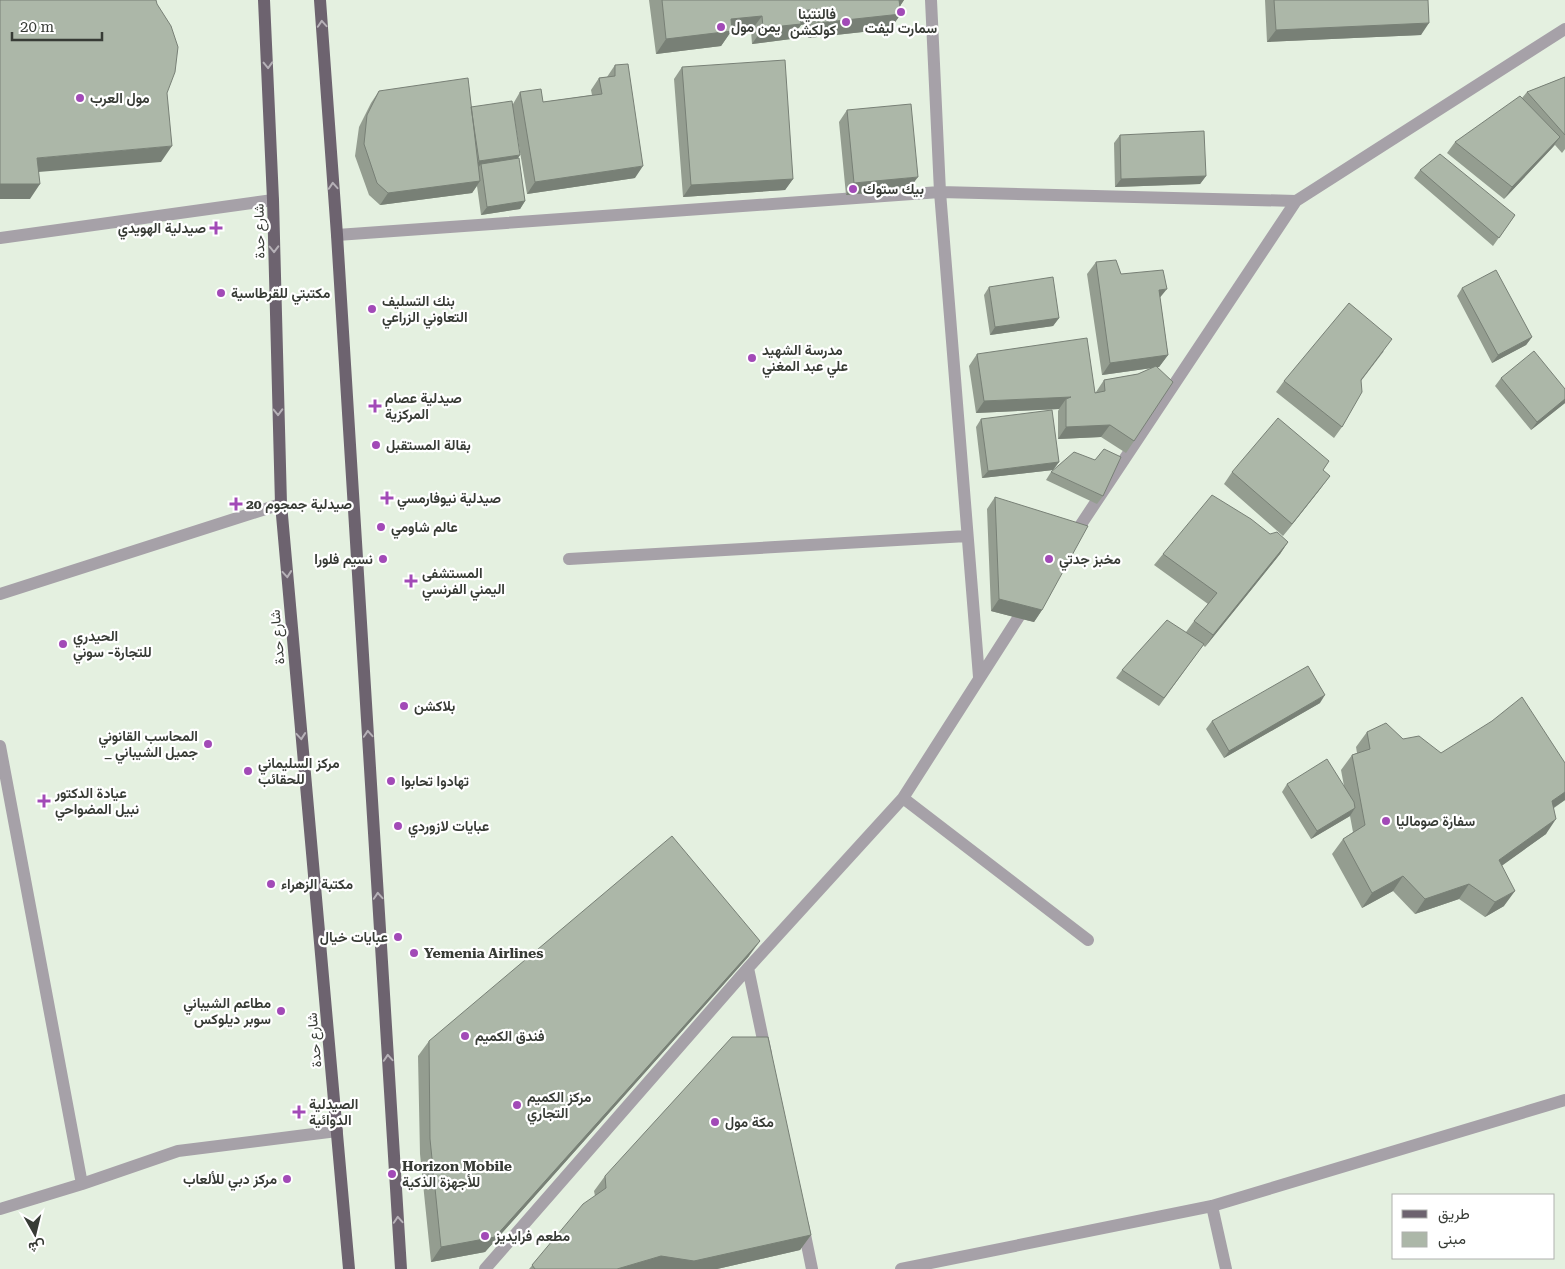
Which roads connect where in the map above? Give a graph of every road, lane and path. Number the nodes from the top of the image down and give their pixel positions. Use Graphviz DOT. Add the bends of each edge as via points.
graph roads {
  1 [pos="256,0"];
  2 [pos="264,0"];
  3 [pos="931,0"];
  4 [pos="321,2"];
  5 [pos="266,16"];
  6 [pos="1565,29"];
  7 [pos="940,192"];
  8 [pos="273,200"];
  9 [pos="1296,201"];
  10 [pos="337,235"];
  11 [pos="0,238"];
  12 [pos="280,504"];
  13 [pos="968,536"];
  14 [pos="1066,546"];
  15 [pos="569,559"];
  16 [pos="0,594"];
  17 [pos="1034,595"];
  18 [pos="979,678"];
  19 [pos="0,746"];
  20 [pos="902,798"];
  21 [pos="1088,940"];
  22 [pos="748,968"];
  23 [pos="768,1065"];
  24 [pos="1565,1100"];
  25 [pos="337,1131"];
  26 [pos="82,1184"];
  27 [pos="1212,1206"];
  28 [pos="0,1209"];
  29 [pos="800,1211"];
  30 [pos="350,1269"];
  31 [pos="401,1269"];
  32 [pos="485,1269"];
  33 [pos="812,1269"];
  34 [pos="901,1269"];
  35 [pos="1226,1269"];
  1 -- 5 [label="main road"];
  2 -- 5 [label="main road, شارع حدة"];
  3 -- 7 [label="street"];
  10 -- 4 [label="main road, one-way"];
  5 -- 8 [label="main road, شارع حدة, one-way"];
  6 -- 9 [label="street"];
  7 -- 9 [label="street"];
  7 -- 10 [label="street"];
  7 -- 13 [label="street"];
  8 -- 11 [label="street"];
  8 -- 12 [label="main road, شارع حدة, one-way"];
  9 -- 14 [label="street"];
  31 -- 10 [label="main road, one-way"];
  12 -- 16 [label="street"];
  12 -- 25 [label="main road, شارع حدة, one-way"];
  13 -- 15 [label="street"];
  13 -- 18 [label="street"];
  17 -- 18 [label="street"];
  18 -- 20 [label="street"];
  19 -- 26 [label="street"];
  20 -- 21 [label="street"];
  20 -- 22 [label="street"];
  22 -- 23 [label="street"];
  22 -- 32 [label="street"];
  24 -- 27 [label="street"];
  25 -- 26 [label="street" via="178,1151"];
  25 -- 30 [label="main road, شارع حدة"];
  26 -- 28 [label="street"];
  27 -- 34 [label="street"];
  27 -- 35 [label="street"];
  29 -- 33 [label="street"];
}
